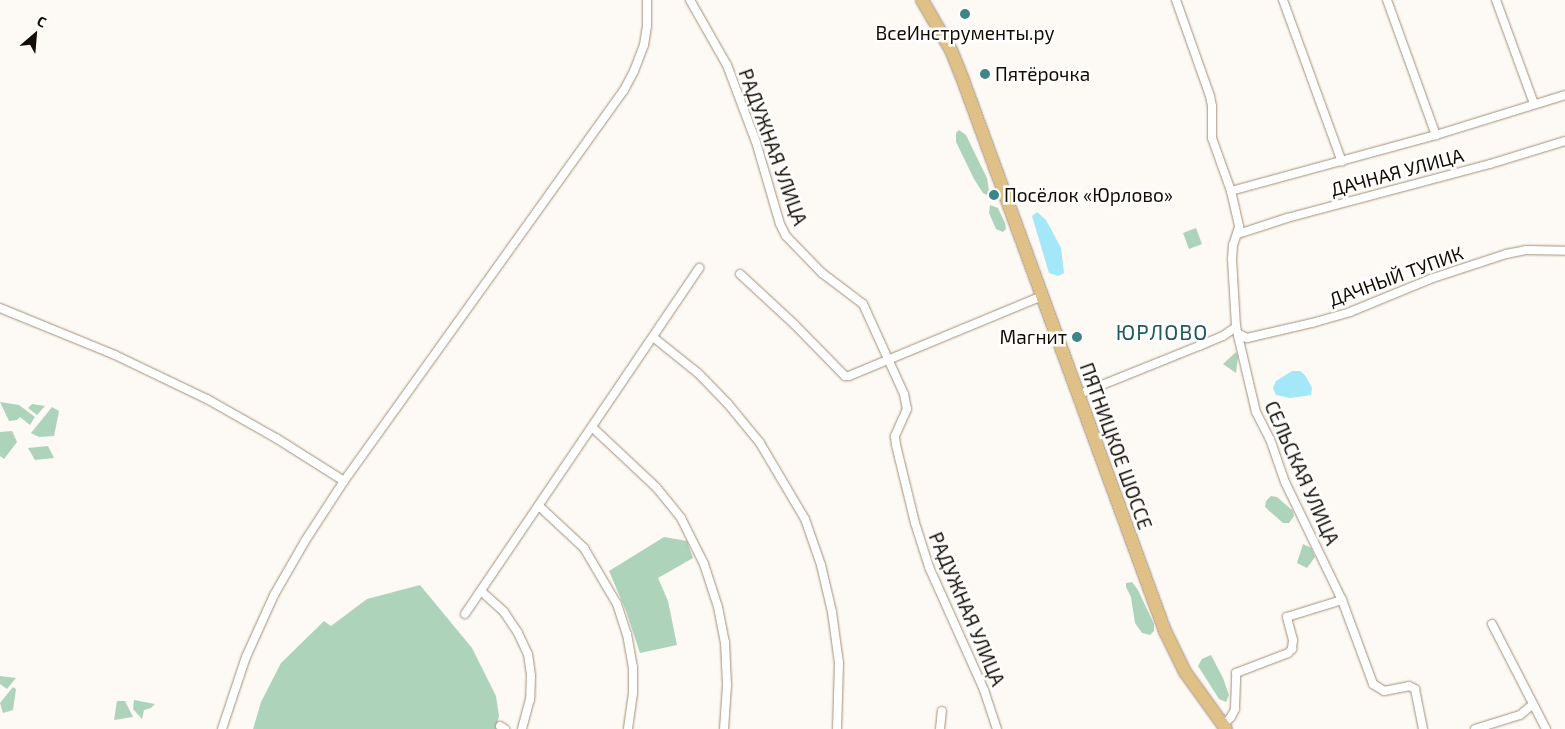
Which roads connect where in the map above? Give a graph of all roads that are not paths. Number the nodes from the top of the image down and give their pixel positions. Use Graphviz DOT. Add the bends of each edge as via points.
graph roads {
  1 [pos="648,0"];
  2 [pos="690,0"];
  3 [pos="922,0"];
  4 [pos="1176,0"];
  5 [pos="1283,0"];
  6 [pos="1387,0"];
  7 [pos="1496,0"];
  8 [pos="1565,96"];
  9 [pos="1534,104"];
  10 [pos="1436,135"];
  11 [pos="1565,141"];
  12 [pos="1342,162"];
  13 [pos="1231,192"];
  14 [pos="1238,234"];
  15 [pos="1565,251"];
  16 [pos="699,268"];
  17 [pos="740,274"];
  18 [pos="1042,296"];
  19 [pos="0,308"];
  20 [pos="1237,331"];
  21 [pos="653,337"];
  22 [pos="888,361"];
  23 [pos="1077,395"];
  24 [pos="592,427"];
  25 [pos="344,481"];
  26 [pos="539,506"];
  27 [pos="481,591"];
  28 [pos="1342,600"];
  29 [pos="465,614"];
  30 [pos="1492,624"];
  31 [pos="1533,704"];
  32 [pos="942,711"];
  33 [pos="1225,727"];
  34 [pos="222,729"];
  35 [pos="522,729"];
  36 [pos="628,729"];
  37 [pos="724,729"];
  38 [pos="837,729"];
  39 [pos="940,729"];
  40 [pos="997,729"];
  41 [pos="1423,729"];
  42 [pos="1475,729"];
  43 [pos="1546,729"];
  1 -- 25 [label="street" via="644,45 624,90"];
  2 -- 22 [label="street, РАДУЖНАЯ УЛИЦА" via="727,65 786,236 822,273 863,304"];
  3 -- 18 [label="main road, ПЯТНИЦКОЕ ШОССЕ" via="960,72"];
  4 -- 13 [label="street, СЕЛЬСКАЯ УЛИЦА" via="1210,96 1212,138"];
  5 -- 12 [label="street"];
  6 -- 10 [label="street"];
  7 -- 9 [label="street"];
  8 -- 9 [label="street"];
  9 -- 10 [label="street"];
  10 -- 12 [label="street"];
  11 -- 14 [label="street, ДАЧНАЯ УЛИЦА"];
  12 -- 13 [label="street"];
  13 -- 14 [label="street, СЕЛЬСКАЯ УЛИЦА"];
  14 -- 20 [label="street, СЕЛЬСКАЯ УЛИЦА" via="1232,259"];
  15 -- 20 [label="street, ДАЧНЫЙ ТУПИК" via="1526,250 1506,254 1312,323 1247,338"];
  16 -- 21 [label="street"];
  17 -- 22 [label="street" via="845,376"];
  18 -- 22 [label="street"];
  18 -- 23 [label="main road, ПЯТНИЦКОЕ ШОССЕ"];
  19 -- 25 [label="street" via="115,355 207,399"];
  20 -- 23 [label="street"];
  20 -- 28 [label="street, СЕЛЬСКАЯ УЛИЦА" via="1256,412 1270,439 1285,482"];
  21 -- 24 [label="street"];
  21 -- 38 [label="street" via="698,373 728,404 760,443 805,519 821,565 832,612 839,663"];
  22 -- 40 [label="street, РАДУЖНАЯ УЛИЦА" via="906,401 907,410 895,436 914,523 929,567 984,690"];
  23 -- 33 [label="main road, ПЯТНИЦКОЕ ШОССЕ" via="1165,631 1185,672"];
  24 -- 26 [label="street"];
  24 -- 37 [label="street" via="656,486 681,518 704,564 725,642"];
  25 -- 34 [label="street" via="274,595 246,657"];
  26 -- 27 [label="street"];
  26 -- 36 [label="street" via="584,548 617,604 633,668"];
  27 -- 29 [label="street"];
  27 -- 35 [label="street" via="504,612 528,654 530,699"];
  28 -- 33 [label="street" via="1287,617 1292,649 1236,673 1235,709"];
  28 -- 41 [label="street, СЕЛЬСКАЯ УЛИЦА" via="1373,684 1384,691 1409,686 1415,689"];
  30 -- 31 [label="street"];
  31 -- 42 [label="street" via="1520,715"];
  31 -- 43 [label="street"];
  32 -- 39 [label="street"];
}
